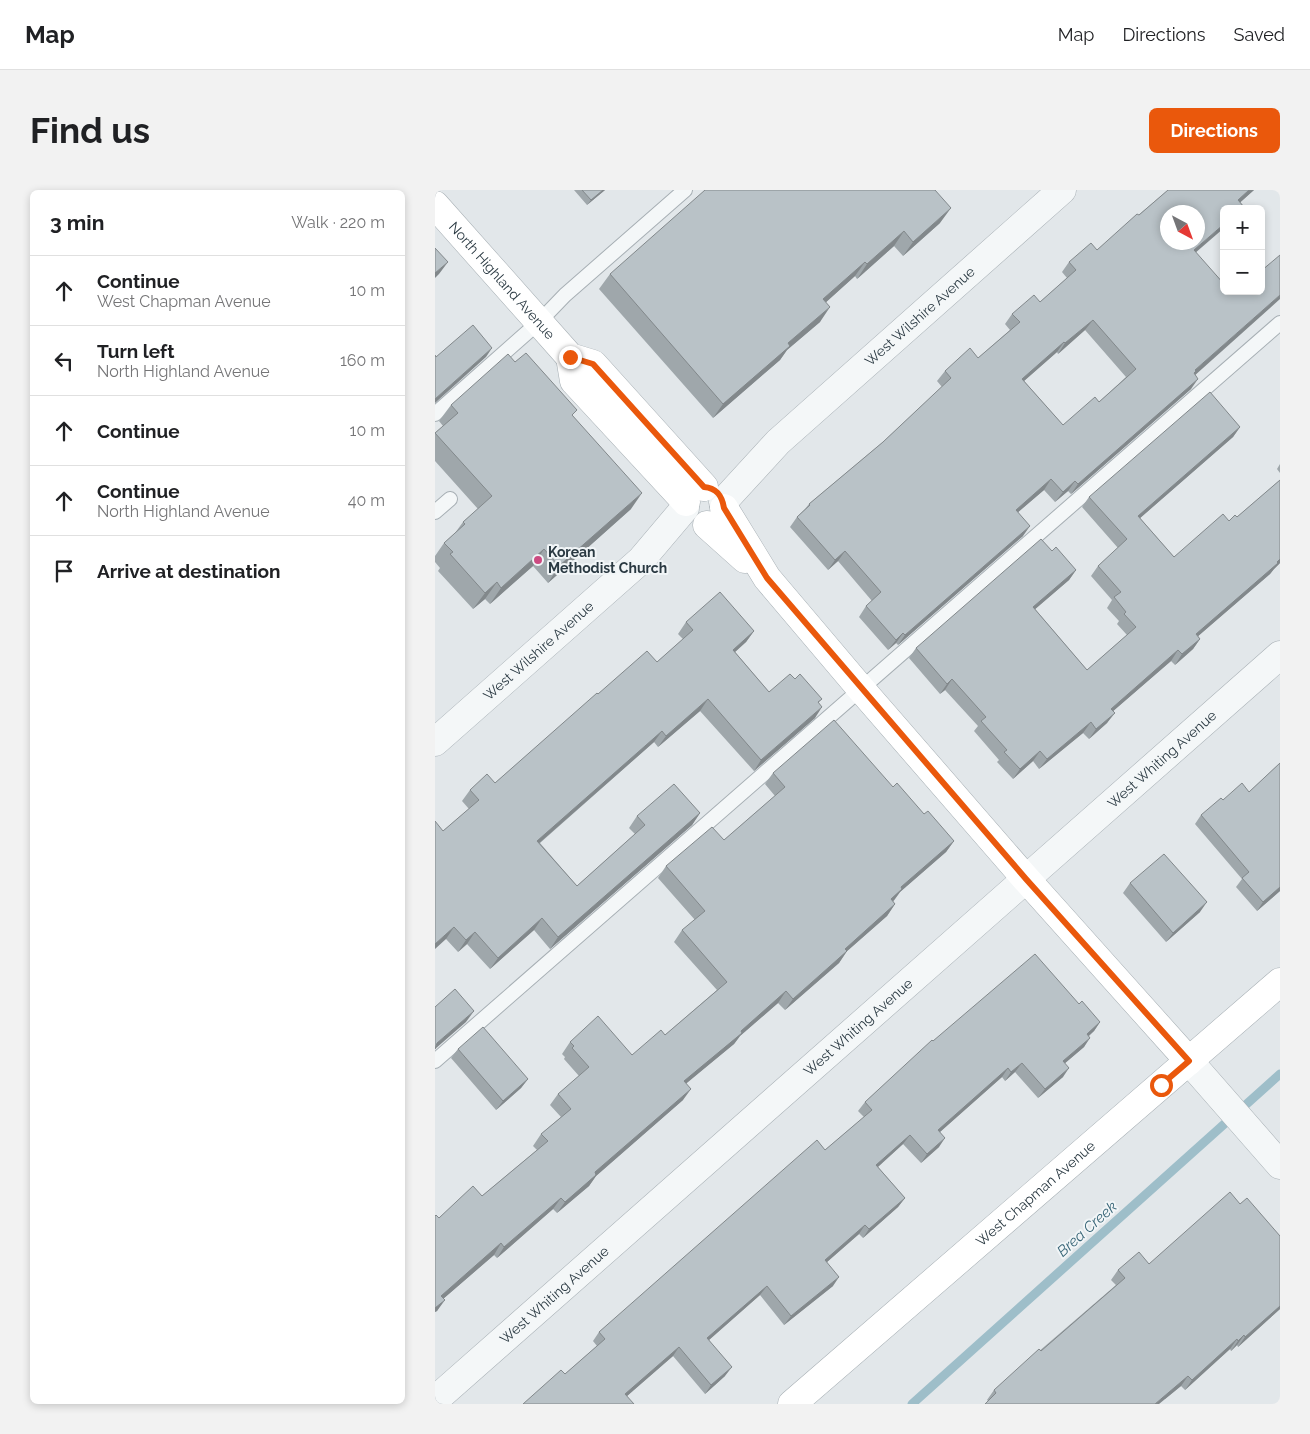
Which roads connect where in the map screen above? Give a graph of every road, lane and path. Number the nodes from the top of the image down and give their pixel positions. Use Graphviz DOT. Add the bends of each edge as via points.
graph roads {
  1 [pos="685,190"];
  2 [pos="1062,190"];
  3 [pos="435,205"];
  4 [pos="539,322"];
  5 [pos="1280,323"];
  6 [pos="435,414"];
  7 [pos="450,499"];
  8 [pos="705,505"];
  9 [pos="435,512"];
  10 [pos="1280,655"];
  11 [pos="861,689"];
  12 [pos="435,742"];
  13 [pos="1026,879"];
  14 [pos="1280,982"];
  15 [pos="435,1061"];
  16 [pos="1189,1061"];
  17 [pos="1272,1156"];
  18 [pos="435,1400"];
  19 [pos="792,1404"];
  1 -- 4 [label="lane" via="565,295"];
  2 -- 8 [label="street, West Wilshire Avenue"];
  3 -- 4 [label="street, North Highland Avenue"];
  4 -- 6 [label="lane"];
  4 -- 8 [label="street, North Highland Avenue" via="570,357 574,381"];
  5 -- 11 [label="lane"];
  7 -- 9 [label="lane"];
  8 -- 11 [label="street, North Highland Avenue"];
  8 -- 12 [label="street, West Wilshire Avenue"];
  10 -- 13 [label="street, West Whiting Avenue"];
  11 -- 13 [label="street, North Highland Avenue"];
  11 -- 15 [label="lane"];
  13 -- 16 [label="street, North Highland Avenue"];
  13 -- 18 [label="street, West Whiting Avenue"];
  14 -- 16 [label="street, West Chapman Avenue"];
  16 -- 17 [label="street, North Highland Avenue"];
  16 -- 19 [label="street, West Chapman Avenue"];
}
